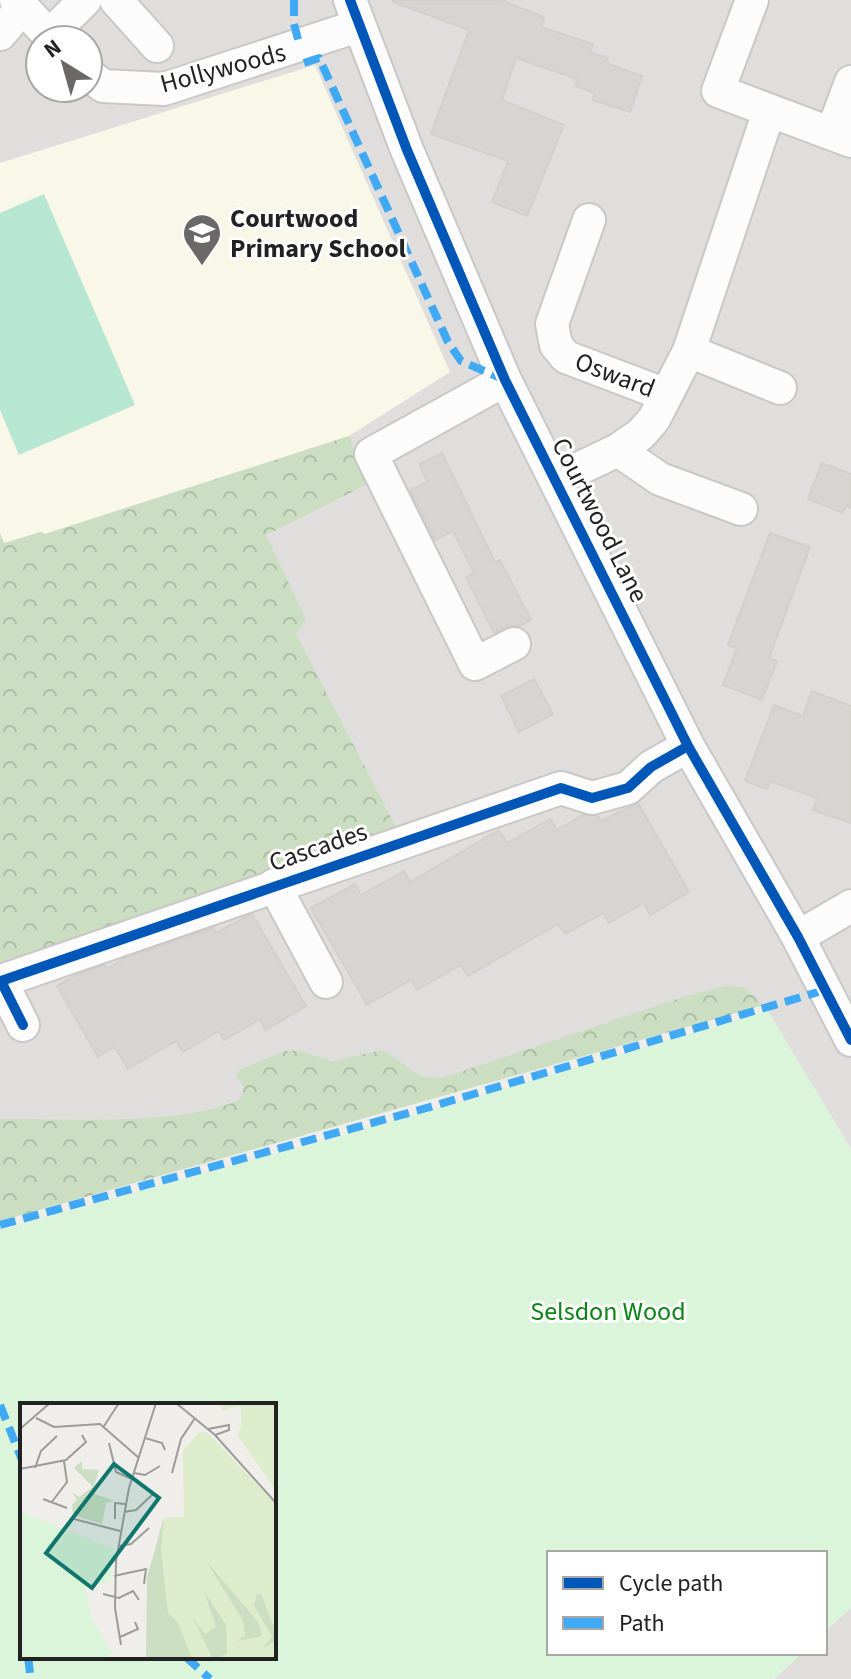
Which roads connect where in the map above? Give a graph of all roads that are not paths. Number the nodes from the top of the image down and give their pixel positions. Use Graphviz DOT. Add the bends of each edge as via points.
graph roads {
  1 [pos="85,0"];
  2 [pos="116,0"];
  3 [pos="752,0"];
  4 [pos="20,3"];
  5 [pos="354,13"];
  6 [pos="39,24"];
  7 [pos="64,24"];
  8 [pos="0,34"];
  9 [pos="157,46"];
  10 [pos="851,82"];
  11 [pos="104,86"];
  12 [pos="769,111"];
  13 [pos="842,137"];
  14 [pos="589,220"];
  15 [pos="689,351"];
  16 [pos="505,380"];
  17 [pos="780,388"];
  18 [pos="666,395"];
  19 [pos="618,450"];
  20 [pos="555,480"];
  21 [pos="741,509"];
  22 [pos="514,644"];
  23 [pos="688,746"];
  24 [pos="274,885"];
  25 [pos="851,906"];
  26 [pos="798,937"];
  27 [pos="326,982"];
  28 [pos="23,1025"];
  29 [pos="851,1040"];
  1 -- 7 [label="street"];
  2 -- 9 [label="street"];
  3 -- 12 [label="street" via="718,91"];
  4 -- 6 [label="street"];
  4 -- 8 [label="street"];
  5 -- 11 [label="street, Hollywoods" via="164,89"];
  5 -- 16 [label="street, Courtwood Lane"];
  10 -- 13 [label="street"];
  12 -- 13 [label="street"];
  12 -- 15 [label="street, Osward"];
  14 -- 18 [label="street, Osward" via="552,324 556,345 566,357"];
  15 -- 17 [label="street, Osward"];
  15 -- 18 [label="street, Osward"];
  16 -- 20 [label="street, Courtwood Lane"];
  16 -- 22 [label="street" via="371,454 475,664"];
  18 -- 19 [label="street, Osward" via="641,434"];
  19 -- 20 [label="street, Osward"];
  19 -- 21 [label="street" via="660,479"];
  20 -- 23 [label="street, Courtwood Lane"];
  23 -- 24 [label="street, Cascades" via="651,767 628,788 592,798 561,788"];
  23 -- 26 [label="street, Courtwood Lane"];
  24 -- 27 [label="street"];
  24 -- 28 [label="street, Cascades" via="1,981"];
  25 -- 26 [label="street"];
  26 -- 29 [label="street, Courtwood Lane"];
}
